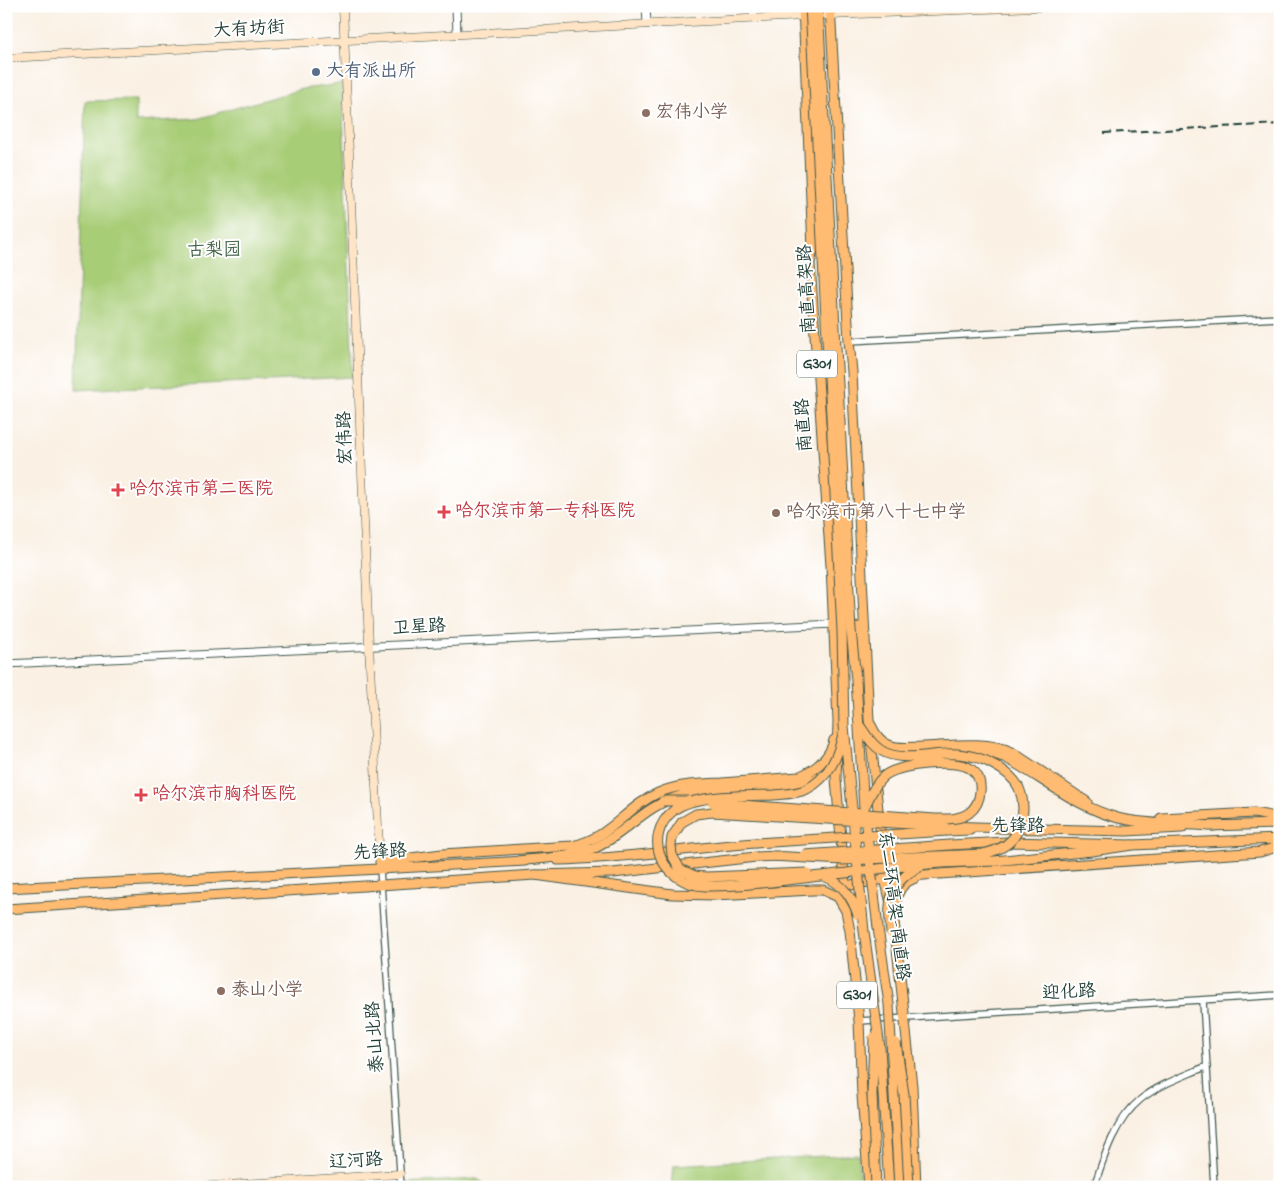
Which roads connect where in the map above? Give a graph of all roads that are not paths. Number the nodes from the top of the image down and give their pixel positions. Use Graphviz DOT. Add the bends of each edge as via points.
graph roads {
  1 [pos="342,6"];
  2 [pos="456,6"];
  3 [pos="646,6"];
  4 [pos="804,6"];
  5 [pos="810,6"];
  6 [pos="818,6"];
  7 [pos="1063,6"];
  8 [pos="831,11"];
  9 [pos="804,16"];
  10 [pos="647,24"];
  11 [pos="457,34"];
  12 [pos="344,40"];
  13 [pos="6,58"];
  14 [pos="810,263"];
  15 [pos="1280,318"];
  16 [pos="849,341"];
  17 [pos="852,372"];
  18 [pos="834,624"];
  19 [pos="846,630"];
  20 [pos="369,645"];
  21 [pos="6,664"];
  22 [pos="856,680"];
  23 [pos="842,683"];
  24 [pos="869,720"];
  25 [pos="841,724"];
  26 [pos="858,725"];
  27 [pos="958,754"];
  28 [pos="822,777"];
  29 [pos="663,801"];
  30 [pos="864,809"];
  31 [pos="1103,813"];
  32 [pos="1280,818"];
  33 [pos="1124,819"];
  34 [pos="1280,824"];
  35 [pos="1214,826"];
  36 [pos="945,829"];
  37 [pos="1280,839"];
  38 [pos="1132,845"];
  39 [pos="1280,846"];
  40 [pos="772,856"];
  41 [pos="518,861"];
  42 [pos="929,864"];
  43 [pos="380,865"];
  44 [pos="535,875"];
  45 [pos="924,876"];
  46 [pos="885,879"];
  47 [pos="381,886"];
  48 [pos="845,886"];
  49 [pos="6,888"];
  50 [pos="838,897"];
  51 [pos="6,909"];
  52 [pos="893,930"];
  53 [pos="864,931"];
  54 [pos="1280,995"];
  55 [pos="1204,1001"];
  56 [pos="889,1004"];
  57 [pos="875,1008"];
  58 [pos="903,1013"];
  59 [pos="859,1021"];
  60 [pos="1207,1066"];
  61 [pos="401,1180"];
  62 [pos="195,1187"];
  63 [pos="276,1187"];
  64 [pos="869,1187"];
  65 [pos="876,1187"];
  66 [pos="889,1187"];
  67 [pos="899,1187"];
  68 [pos="909,1187"];
  69 [pos="916,1187"];
  70 [pos="1031,1187"];
  71 [pos="1038,1187"];
  72 [pos="1094,1187"];
  73 [pos="1214,1187"];
  1 -- 12 [label="main road, 宏伟路"];
  2 -- 11 [label="street"];
  3 -- 10 [label="street"];
  4 -- 9 [label="main road, 南直路 / G301"];
  5 -- 19 [label="main road, 南直高架路, bridge"];
  6 -- 19 [label="main road, 南直高架路, bridge"];
  7 -- 8 [label="main road, 大有坊街"];
  8 -- 9 [label="main road, 大有坊街"];
  8 -- 16 [label="main road, G301"];
  9 -- 10 [label="main road, 大有坊街"];
  9 -- 14 [label="main road, 南直路 / G301" via="813,250"];
  10 -- 11 [label="main road, 大有坊街"];
  11 -- 12 [label="main road, 大有坊街"];
  12 -- 13 [label="main road, 大有坊街"];
  12 -- 20 [label="main road, 宏伟路"];
  14 -- 18 [label="main road, 南直路 / G301"];
  14 -- 23 [label="main road, bridge" via="816,276 837,656"];
  15 -- 16 [label="street"];
  16 -- 17 [label="main road, G301"];
  17 -- 22 [label="main road, bridge" via="848,392 859,629"];
  17 -- 24 [label="main road, G301"];
  18 -- 20 [label="street, 卫星路"];
  18 -- 25 [label="main road, 南直路 / G301"];
  19 -- 22 [label="main road, 东二环高架-南直路, bridge"];
  19 -- 23 [label="main road, 东二环高架-南直路, bridge"];
  20 -- 21 [label="street, 卫星路"];
  20 -- 43 [label="main road, 宏伟路"];
  22 -- 26 [label="main road, 东二环高架-南直路, bridge"];
  23 -- 25 [label="main road, 东二环高架-南直路, bridge"];
  24 -- 25 [label="street"];
  24 -- 31 [label="main road" via="874,733 888,745 900,748 1002,747"];
  24 -- 46 [label="main road, G301"];
  25 -- 28 [label="main road, bridge" via="839,749"];
  25 -- 43 [label="main road" via="828,754 811,772 798,777 672,788 645,801 604,834 581,845 442,854"];
  25 -- 48 [label="main road" via="836,779"];
  25 -- 53 [label="main road, 东二环高架-南直路, bridge"];
  26 -- 27 [label="main road, bridge" via="878,749 892,755"];
  26 -- 30 [label="main road, 东二环高架-南直路, bridge"];
  27 -- 31 [label="main road, bridge" via="982,753 1006,758 1062,794"];
  27 -- 40 [label="main road, bridge" via="977,758 1003,770 1022,795 1022,822 1009,842 997,850 983,854 843,860"];
  28 -- 29 [label="main road, bridge" via="789,785 682,795"];
  28 -- 42 [label="main road, bridge" via="805,790 794,793 704,799 676,808 662,824 659,836 658,846 664,865 687,884 712,886"];
  29 -- 30 [label="main road, bridge" via="944,819 969,812 978,800 980,784 972,770 962,764 904,766 883,776"];
  29 -- 41 [label="main road" via="592,849"];
  30 -- 56 [label="main road, 东二环高架-南直路, bridge"];
  31 -- 33 [label="main road"];
  32 -- 33 [label="main road" via="1254,813"];
  33 -- 35 [label="main road"];
  34 -- 35 [label="main road, 先锋路"];
  35 -- 36 [label="main road, 先锋路" via="1126,831"];
  36 -- 41 [label="main road, 先锋路, bridge" via="691,848 590,860"];
  36 -- 53 [label="main road, bridge" via="712,812 696,814 675,830 672,855 680,869 687,873 706,877 797,872 818,874 844,889 854,902"];
  37 -- 38 [label="main road, 先锋路"];
  38 -- 40 [label="main road, 先锋路, bridge" via="1007,842"];
  38 -- 42 [label="main road, bridge" via="994,861"];
  39 -- 45 [label="main road" via="1260,852"];
  40 -- 44 [label="main road, 先锋路, bridge" via="614,873"];
  41 -- 43 [label="main road, 先锋路"];
  42 -- 52 [label="main road, bridge" via="906,875 895,888 889,906"];
  43 -- 47 [label="street, 泰山北路"];
  43 -- 49 [label="main road, 先锋路"];
  44 -- 47 [label="main road"];
  44 -- 50 [label="main road" via="672,894 823,890"];
  45 -- 46 [label="main road"];
  45 -- 52 [label="main road" via="901,887 895,903"];
  46 -- 48 [label="main road"];
  46 -- 52 [label="main road, G301"];
  47 -- 51 [label="main road"];
  47 -- 61 [label="street, 泰山北路"];
  48 -- 50 [label="main road"];
  50 -- 59 [label="main road, G301" via="846,911 850,931"];
  52 -- 58 [label="main road" via="896,977"];
  53 -- 57 [label="main road, 东二环高架-南直路, bridge"];
  54 -- 55 [label="street, 迎化路"];
  55 -- 58 [label="street, 迎化路"];
  55 -- 60 [label="street"];
  56 -- 67 [label="main road, 东二环高架-南直路, bridge"];
  56 -- 68 [label="main road, bridge" via="904,1094"];
  57 -- 65 [label="main road, bridge" via="872,1094"];
  57 -- 66 [label="main road, 东二环高架-南直路, bridge"];
  58 -- 59 [label="street, 迎化路"];
  58 -- 69 [label="main road" via="912,1086"];
  59 -- 64 [label="main road, G301"];
  60 -- 72 [label="street" via="1155,1090 1131,1109 1117,1128"];
  60 -- 73 [label="street"];
  61 -- 62 [label="main road, 辽河路"];
  61 -- 63 [label="main road, 辽河路"];
  70 -- 71 [label="street"];
}
